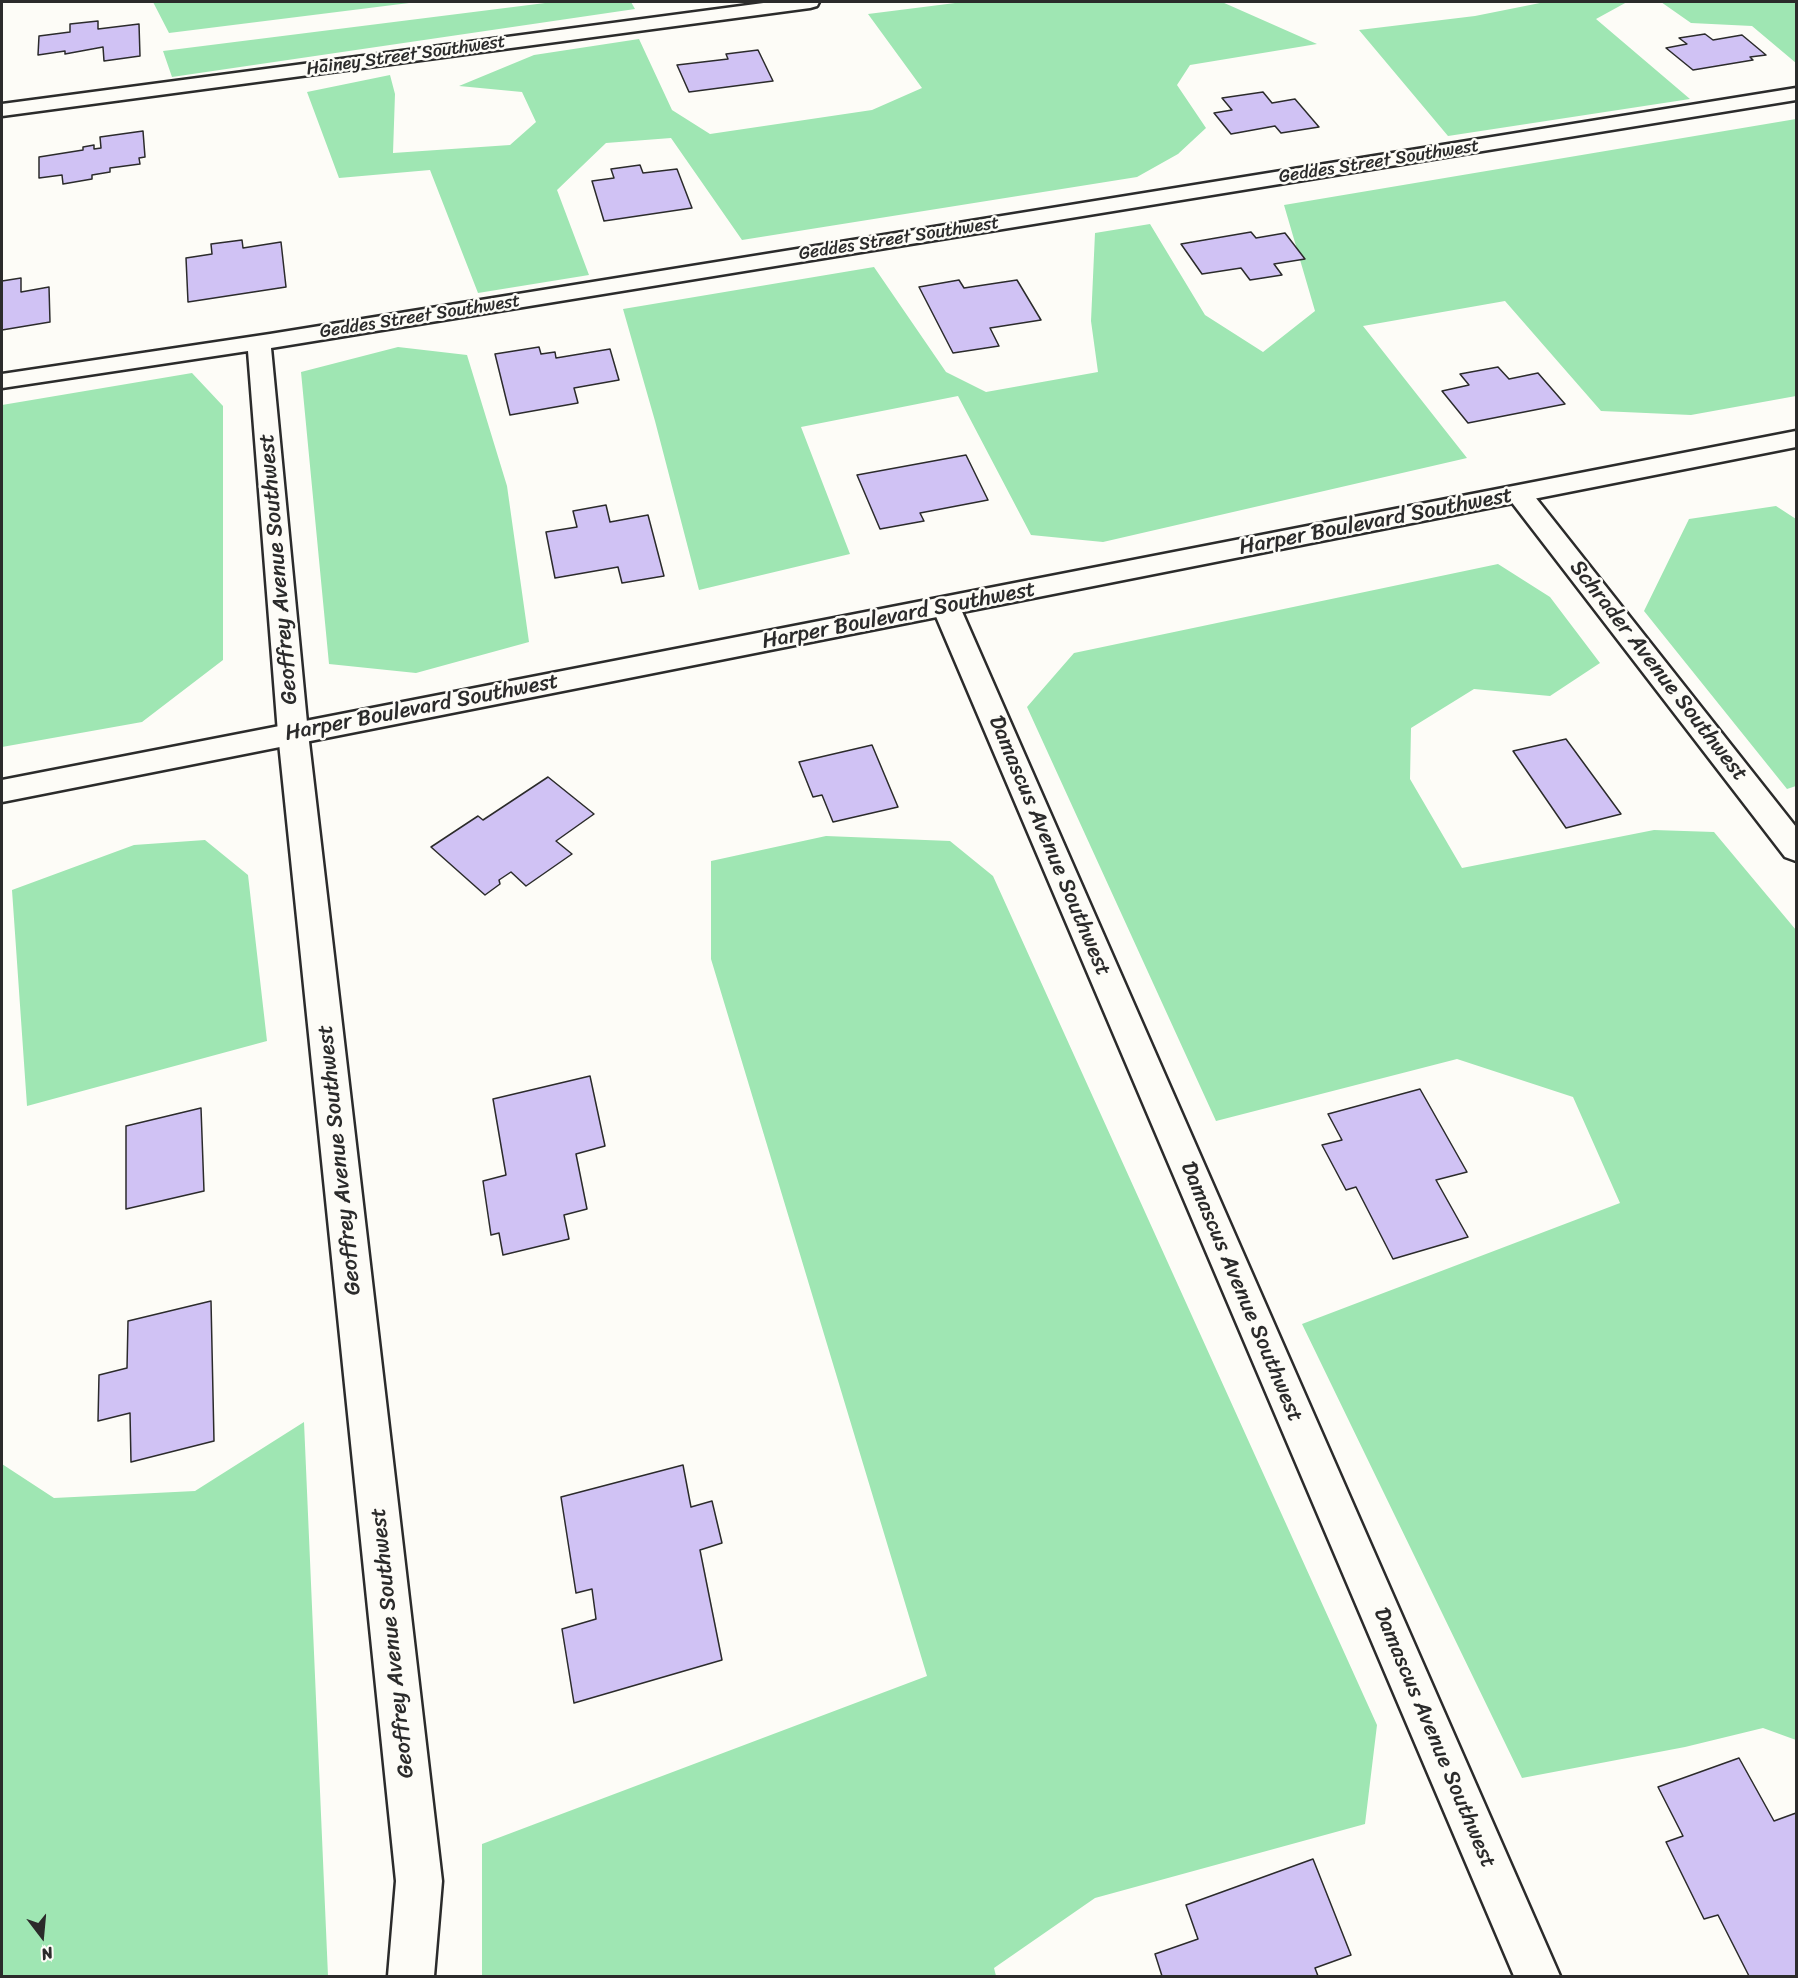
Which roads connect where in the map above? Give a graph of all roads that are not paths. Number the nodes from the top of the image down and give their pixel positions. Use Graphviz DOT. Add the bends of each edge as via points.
graph roads {
  1 [pos="810,2"];
  2 [pos="1797,94"];
  3 [pos="2,110"];
  4 [pos="259,343"];
  5 [pos="2,381"];
  6 [pos="1797,439"];
  7 [pos="1519,494"];
  8 [pos="946,607"];
  9 [pos="293,733"];
  10 [pos="2,791"];
  11 [pos="1797,849"];
  12 [pos="411,1977"];
  13 [pos="1537,1977"];
  1 -- 3 [label="street, Hainey Street Southwest"];
  2 -- 4 [label="street, Geddes Street Southwest"];
  4 -- 5 [label="street, Geddes Street Southwest"];
  4 -- 9 [label="street, Geoffrey Avenue Southwest"];
  6 -- 7 [label="street, Harper Boulevard Southwest"];
  7 -- 8 [label="street, Harper Boulevard Southwest"];
  7 -- 11 [label="street, Schrader Avenue Southwest"];
  8 -- 9 [label="street, Harper Boulevard Southwest"];
  8 -- 13 [label="street, Damascus Avenue Southwest"];
  9 -- 10 [label="street, Harper Boulevard Southwest"];
  9 -- 12 [label="street, Geoffrey Avenue Southwest" via="419,1881"];
}
